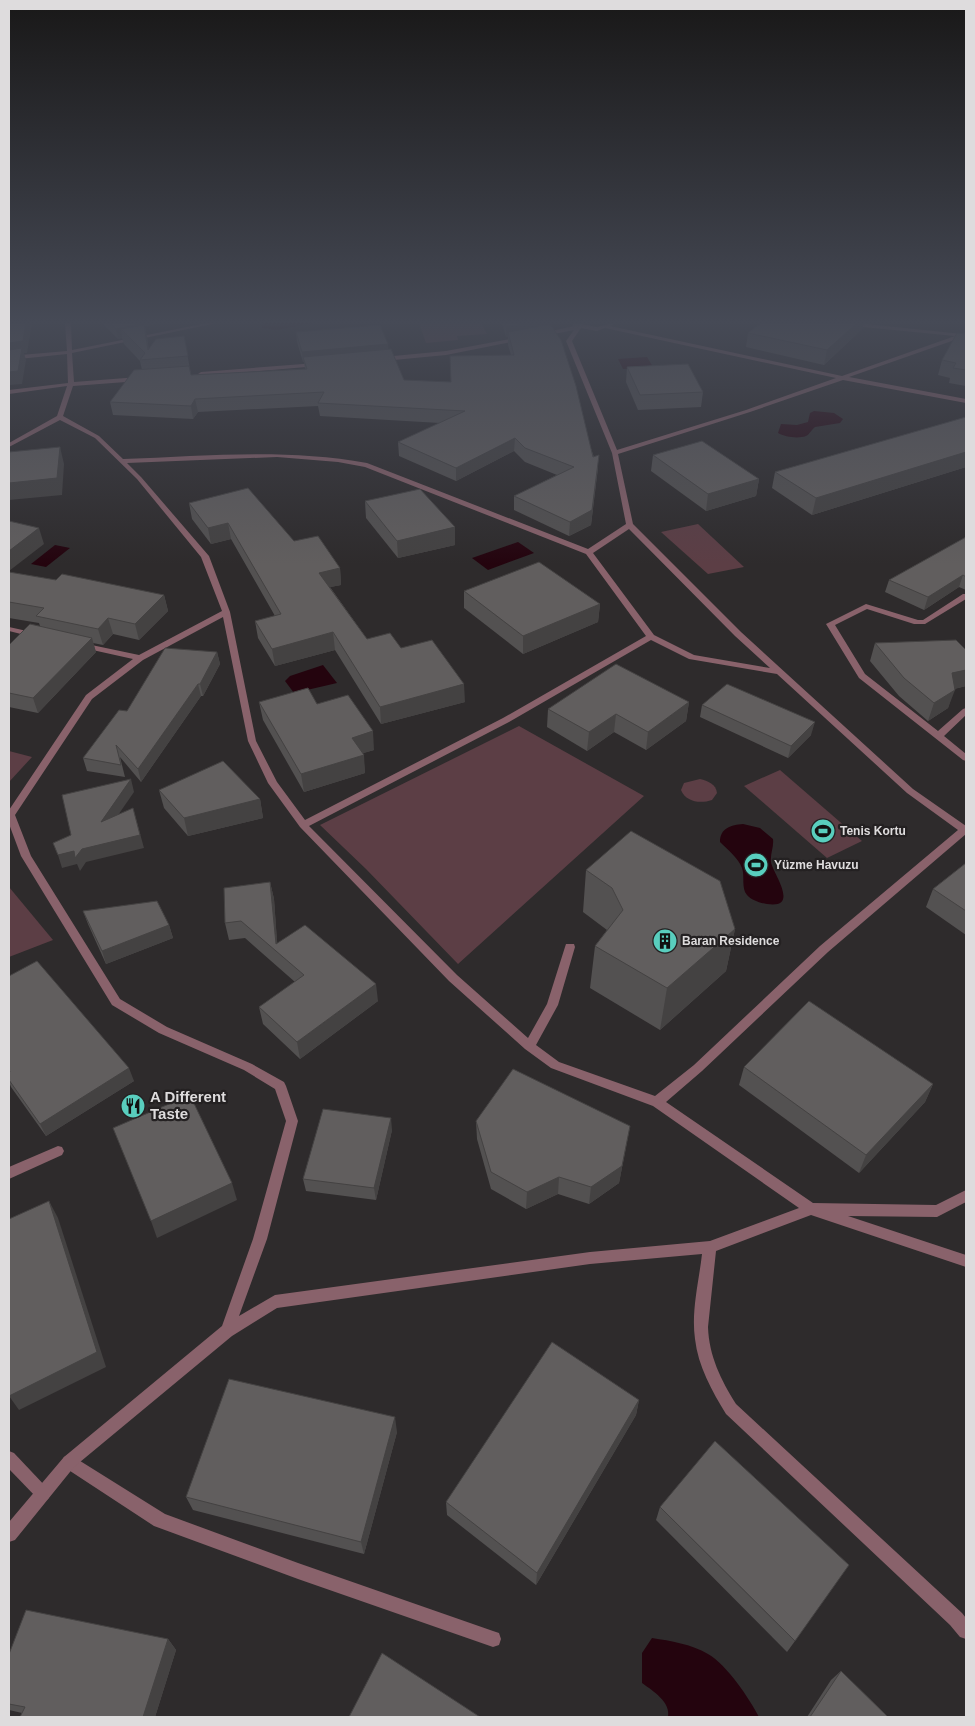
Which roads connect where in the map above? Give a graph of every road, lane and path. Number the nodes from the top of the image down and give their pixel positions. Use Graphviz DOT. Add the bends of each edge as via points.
graph roads {
  1 [pos="64,404"];
  2 [pos="595,404"];
  3 [pos="766,404"];
  4 [pos="60,417"];
  5 [pos="9,445"];
  6 [pos="615,453"];
  7 [pos="122,461"];
  8 [pos="630,525"];
  9 [pos="588,552"];
  10 [pos="966,596"];
  11 [pos="226,612"];
  12 [pos="9,629"];
  13 [pos="46,637"];
  14 [pos="651,637"];
  15 [pos="74,644"];
  16 [pos="140,658"];
  17 [pos="782,672"];
  18 [pos="966,712"];
  19 [pos="938,736"];
  20 [pos="966,758"];
  21 [pos="303,825"];
  22 [pos="965,831"];
  23 [pos="570,947"];
  24 [pos="529,1046"];
  25 [pos="657,1102"];
  26 [pos="58,1151"];
  27 [pos="9,1173"];
  28 [pos="966,1196"];
  29 [pos="811,1209"];
  30 [pos="710,1247"];
  31 [pos="966,1261"];
  32 [pos="227,1330"];
  33 [pos="9,1458"];
  34 [pos="70,1462"];
  35 [pos="43,1494"];
  36 [pos="9,1534"];
  37 [pos="966,1631"];
  38 [pos="493,1639"];
  1 -- 4 [label="street"];
  2 -- 6 [label="street"];
  3 -- 6 [label="street"];
  4 -- 5 [label="street"];
  4 -- 7 [label="street" via="97,437"];
  6 -- 8 [label="street"];
  7 -- 9 [label="street" via="268,456 342,459 367,465"];
  7 -- 11 [label="street" via="205,556"];
  8 -- 9 [label="street"];
  8 -- 17 [label="street" via="738,634"];
  9 -- 14 [label="street"];
  10 -- 19 [label="street" via="925,622 866,606 830,624 862,676"];
  11 -- 16 [label="street"];
  11 -- 21 [label="street" via="252,741 273,783"];
  12 -- 13 [label="street"];
  14 -- 17 [label="street" via="692,657"];
  14 -- 21 [label="street" via="506,720"];
  15 -- 16 [label="street"];
  16 -- 32 [label="street" via="90,697 10,815 26,856 116,1002 163,1030 248,1067 280,1086 292,1121 260,1239"];
  17 -- 22 [label="street" via="910,791"];
  18 -- 19 [label="street"];
  19 -- 20 [label="street"];
  21 -- 24 [label="street" via="453,978"];
  22 -- 25 [label="street" via="824,949 698,1068"];
  23 -- 24 [label="street" via="552,1004"];
  24 -- 25 [label="street" via="555,1065"];
  25 -- 29 [label="street"];
  26 -- 27 [label="street"];
  28 -- 29 [label="street" via="938,1211"];
  29 -- 30 [label="street"];
  29 -- 31 [label="street"];
  30 -- 32 [label="street" via="590,1258 275,1302"];
  30 -- 37 [label="street" via="701,1328 710,1369 731,1409"];
  32 -- 34 [label="street"];
  33 -- 35 [label="street"];
  34 -- 35 [label="street"];
  34 -- 38 [label="street" via="160,1520 298,1572"];
  35 -- 36 [label="street"];
}
